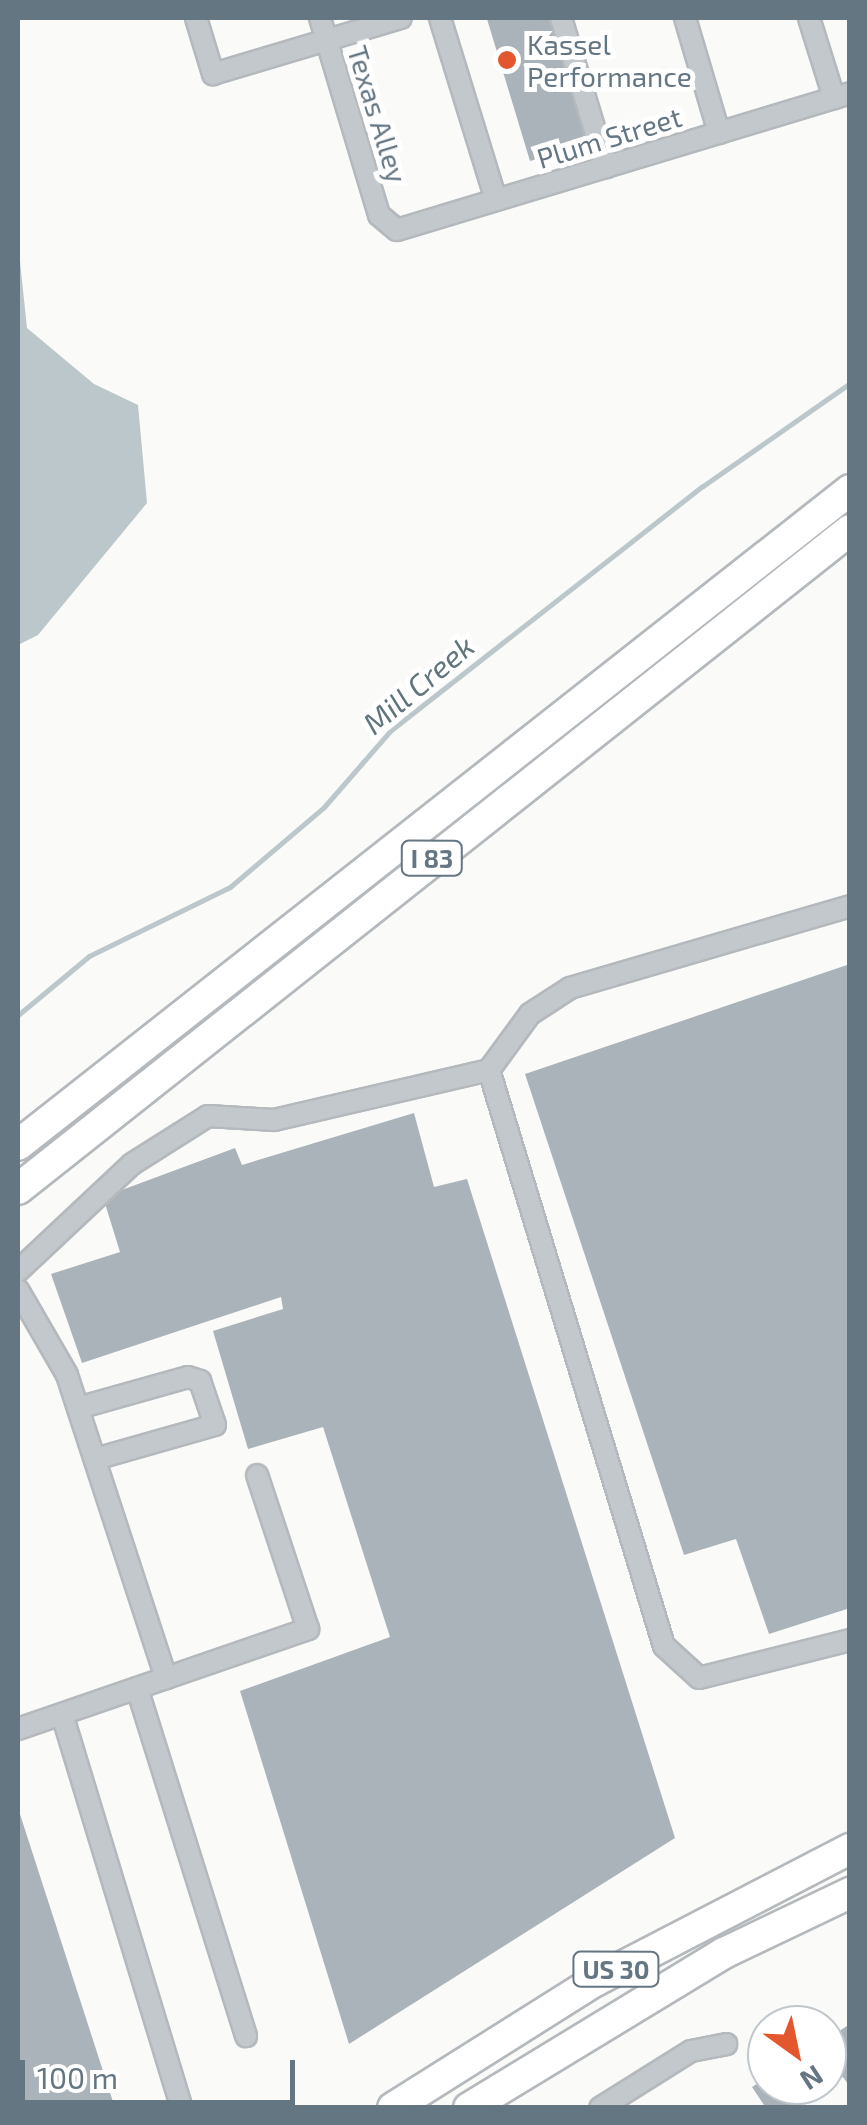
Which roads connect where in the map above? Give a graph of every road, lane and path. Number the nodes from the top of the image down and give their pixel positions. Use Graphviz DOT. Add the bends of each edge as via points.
graph roads {
  1 [pos="196,18"];
  2 [pos="320,18"];
  3 [pos="400,18"];
  4 [pos="440,18"];
  5 [pos="561,18"];
  6 [pos="685,18"];
  7 [pos="810,18"];
  8 [pos="326,40"];
  9 [pos="842,96"];
  10 [pos="719,133"];
  11 [pos="606,167"];
  12 [pos="496,200"];
  13 [pos="386,226"];
  14 [pos="850,490"];
  15 [pos="850,530"];
  16 [pos="850,906"];
  17 [pos="489,1070"];
  18 [pos="18,1145"];
  19 [pos="18,1189"];
  20 [pos="18,1271"];
  21 [pos="18,1290"];
  22 [pos="78,1408"];
  23 [pos="95,1459"];
  24 [pos="256,1475"];
  25 [pos="850,1640"];
  26 [pos="166,1678"];
  27 [pos="138,1688"];
  28 [pos="62,1714"];
  29 [pos="18,1729"];
  30 [pos="850,1848"];
  31 [pos="850,1893"];
  32 [pos="246,2036"];
  33 [pos="726,2044"];
  34 [pos="182,2108"];
  35 [pos="393,2108"];
  36 [pos="468,2108"];
  37 [pos="600,2108"];
  1 -- 8 [label="street" via="213,74"];
  2 -- 8 [label="street, Texas Alley"];
  3 -- 8 [label="street"];
  4 -- 12 [label="street"];
  5 -- 11 [label="street"];
  6 -- 10 [label="street"];
  7 -- 9 [label="street"];
  8 -- 13 [label="street, Texas Alley"];
  9 -- 10 [label="street, Plum Street"];
  10 -- 11 [label="street, Plum Street"];
  11 -- 12 [label="street, Plum Street"];
  12 -- 13 [label="street, Plum Street" via="397,230"];
  14 -- 18 [label="highway, I 83"];
  15 -- 19 [label="highway, I 83"];
  16 -- 17 [label="street" via="570,988 530,1014"];
  17 -- 20 [label="street" via="274,1120 208,1116 132,1164"];
  17 -- 25 [label="street" via="664,1646 699,1678"];
  21 -- 22 [label="street" via="67,1375"];
  22 -- 23 [label="street"];
  22 -- 23 [label="street" via="188,1378 200,1381 215,1425"];
  23 -- 26 [label="street"];
  24 -- 26 [label="street" via="308,1630"];
  26 -- 27 [label="street"];
  27 -- 28 [label="street"];
  27 -- 32 [label="street"];
  28 -- 29 [label="street"];
  28 -- 34 [label="street"];
  30 -- 35 [label="highway, US 30" via="595,1981"];
  31 -- 36 [label="highway, US 30" via="724,1953"];
  33 -- 37 [label="street" via="692,2051"];
}
